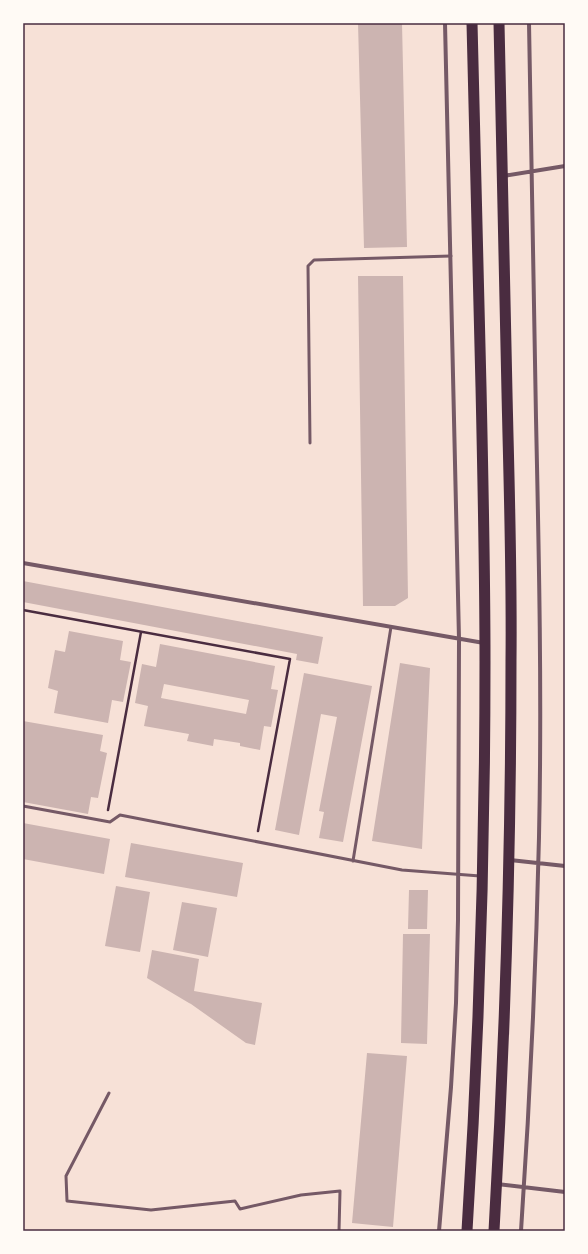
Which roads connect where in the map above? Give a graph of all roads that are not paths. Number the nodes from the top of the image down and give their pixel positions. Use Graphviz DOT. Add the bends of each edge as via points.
graph roads {
  1 [pos="446,23"];
  2 [pos="472,23"];
  3 [pos="499,23"];
  4 [pos="529,23"];
  5 [pos="565,166"];
  6 [pos="532,171"];
  7 [pos="502,176"];
  8 [pos="450,256"];
  9 [pos="310,443"];
  10 [pos="23,563"];
  11 [pos="391,627"];
  12 [pos="459,638"];
  13 [pos="485,643"];
  14 [pos="23,806"];
  15 [pos="509,860"];
  16 [pos="353,861"];
  17 [pos="538,863"];
  18 [pos="565,866"];
  19 [pos="458,874"];
  20 [pos="483,876"];
  21 [pos="109,1093"];
  22 [pos="497,1184"];
  23 [pos="524,1187"];
  24 [pos="565,1192"];
  25 [pos="339,1231"];
  26 [pos="439,1231"];
  27 [pos="468,1231"];
  28 [pos="494,1231"];
  29 [pos="521,1231"];
  1 -- 8 [label="street"];
  2 -- 13 [label="highway"];
  3 -- 7 [label="highway"];
  4 -- 6 [label="street"];
  5 -- 6 [label="street"];
  6 -- 7 [label="street"];
  6 -- 17 [label="street" via="540,675"];
  7 -- 15 [label="highway" via="510,519"];
  8 -- 9 [label="lane" via="314,260 308,266"];
  8 -- 12 [label="street"];
  10 -- 11 [label="street"];
  11 -- 12 [label="street"];
  11 -- 16 [label="lane"];
  12 -- 13 [label="street"];
  12 -- 19 [label="street"];
  13 -- 20 [label="highway"];
  14 -- 16 [label="lane" via="106,822 120,815"];
  15 -- 17 [label="street"];
  15 -- 22 [label="highway"];
  16 -- 19 [label="lane" via="402,870"];
  17 -- 18 [label="street"];
  17 -- 23 [label="street" via="535,980"];
  19 -- 20 [label="lane"];
  19 -- 26 [label="street" via="451,1095"];
  20 -- 27 [label="highway"];
  21 -- 25 [label="lane" via="66,1176 67,1201 151,1210 235,1201 240,1209 301,1195 340,1191"];
  22 -- 23 [label="street"];
  22 -- 28 [label="highway"];
  23 -- 24 [label="street"];
  23 -- 29 [label="street"];
}
